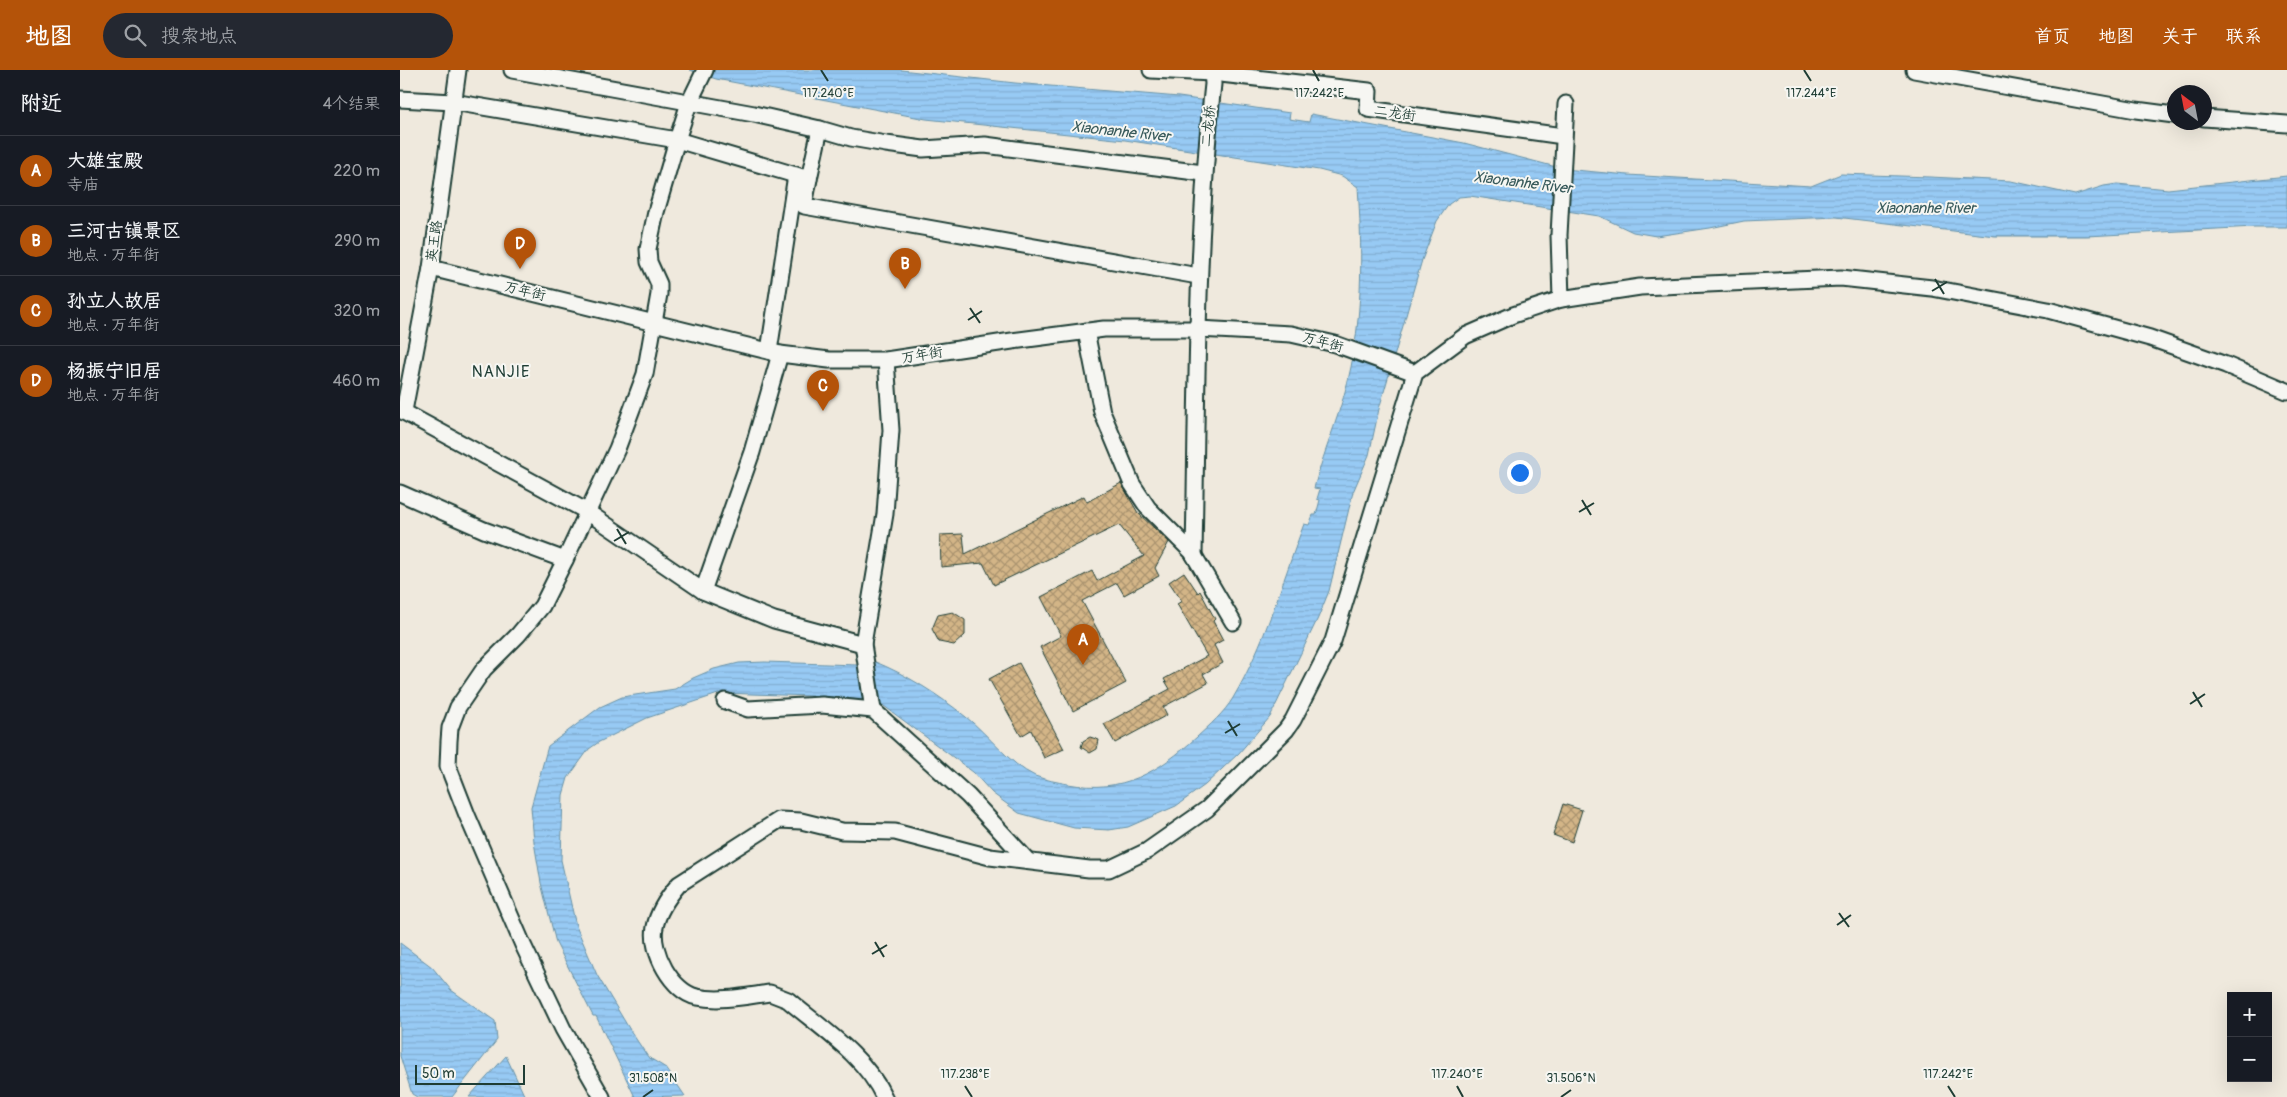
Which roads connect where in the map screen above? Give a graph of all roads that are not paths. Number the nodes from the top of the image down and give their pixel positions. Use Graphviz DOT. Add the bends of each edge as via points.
graph roads {
  1 [pos="458,70"];
  2 [pos="512,70"];
  3 [pos="1151,70"];
  4 [pos="1914,70"];
  5 [pos="1171,71"];
  6 [pos="702,76"];
  7 [pos="1212,76"];
  8 [pos="400,99"];
  9 [pos="453,102"];
  10 [pos="689,104"];
  11 [pos="1566,104"];
  12 [pos="2167,114"];
  13 [pos="2212,119"];
  14 [pos="2287,124"];
  15 [pos="820,129"];
  16 [pos="1563,136"];
  17 [pos="677,140"];
  18 [pos="1204,170"];
  19 [pos="802,177"];
  20 [pos="431,268"];
  21 [pos="1198,276"];
  22 [pos="1561,299"];
  23 [pos="653,322"];
  24 [pos="1198,329"];
  25 [pos="1086,331"];
  26 [pos="775,352"];
  27 [pos="886,360"];
  28 [pos="1415,373"];
  29 [pos="2287,391"];
  30 [pos="402,410"];
  31 [pos="400,493"];
  32 [pos="586,511"];
  33 [pos="1194,555"];
  34 [pos="566,560"];
  35 [pos="703,591"];
  36 [pos="1233,622"];
  37 [pos="863,648"];
  38 [pos="725,701"];
  39 [pos="873,710"];
  40 [pos="1028,861"];
  41 [pos="602,1097"];
  42 [pos="884,1097"];
  1 -- 9 [label="street, 英王路"];
  2 -- 10 [label="street"];
  3 -- 5 [label="street"];
  4 -- 12 [label="street"];
  5 -- 7 [label="street"];
  6 -- 10 [label="street"];
  7 -- 16 [label="street, 二龙街" via="1369,92 1368,109"];
  7 -- 18 [label="street, 二龙桥"];
  8 -- 9 [label="street"];
  9 -- 17 [label="street"];
  9 -- 20 [label="street, 英王路"];
  10 -- 15 [label="street"];
  10 -- 17 [label="street"];
  11 -- 16 [label="street"];
  13 -- 14 [label="street"];
  15 -- 18 [label="street" via="851,138 904,146 985,145"];
  15 -- 19 [label="street"];
  16 -- 22 [label="street"];
  17 -- 19 [label="street"];
  17 -- 23 [label="street" via="648,250 649,262 660,289"];
  18 -- 21 [label="street, 二龙桥"];
  19 -- 21 [label="street" via="804,206"];
  19 -- 26 [label="street"];
  20 -- 23 [label="street, 万年街"];
  20 -- 30 [label="street, 英王路"];
  21 -- 24 [label="street, 二龙桥"];
  22 -- 28 [label="street" via="1465,336"];
  22 -- 29 [label="street" via="1640,287 1841,278 1932,288 2048,310 2150,338"];
  23 -- 26 [label="street, 万年街"];
  23 -- 32 [label="street" via="645,374 617,449"];
  24 -- 25 [label="street, 万年街"];
  24 -- 28 [label="street, 万年街" via="1291,334 1335,344"];
  24 -- 33 [label="street, 二龙桥"];
  25 -- 27 [label="street, 万年街"];
  25 -- 33 [label="street" via="1102,412 1132,484 1148,508"];
  26 -- 27 [label="street, 万年街" via="829,360"];
  26 -- 35 [label="street" via="752,452"];
  27 -- 37 [label="street" via="891,430 886,505"];
  28 -- 40 [label="street" via="1333,641 1301,707 1286,730 1221,797 1147,851 1122,864 1098,870"];
  30 -- 32 [label="street"];
  31 -- 34 [label="street" via="484,530"];
  32 -- 34 [label="street"];
  32 -- 35 [label="street"];
  33 -- 36 [label="street"];
  34 -- 41 [label="street" via="542,606 518,636 484,668 458,708 450,728 448,766 523,945 563,1029"];
  35 -- 37 [label="street" via="774,620"];
  37 -- 39 [label="street"];
  38 -- 39 [label="street" via="748,709 822,705"];
  39 -- 40 [label="street" via="968,796"];
  40 -- 42 [label="street" via="990,857 895,832 842,831 801,821 779,820 679,884 667,898 655,925 654,937 669,977 681,989 696,997 770,993 788,1000 856,1057 874,1078"];
}
